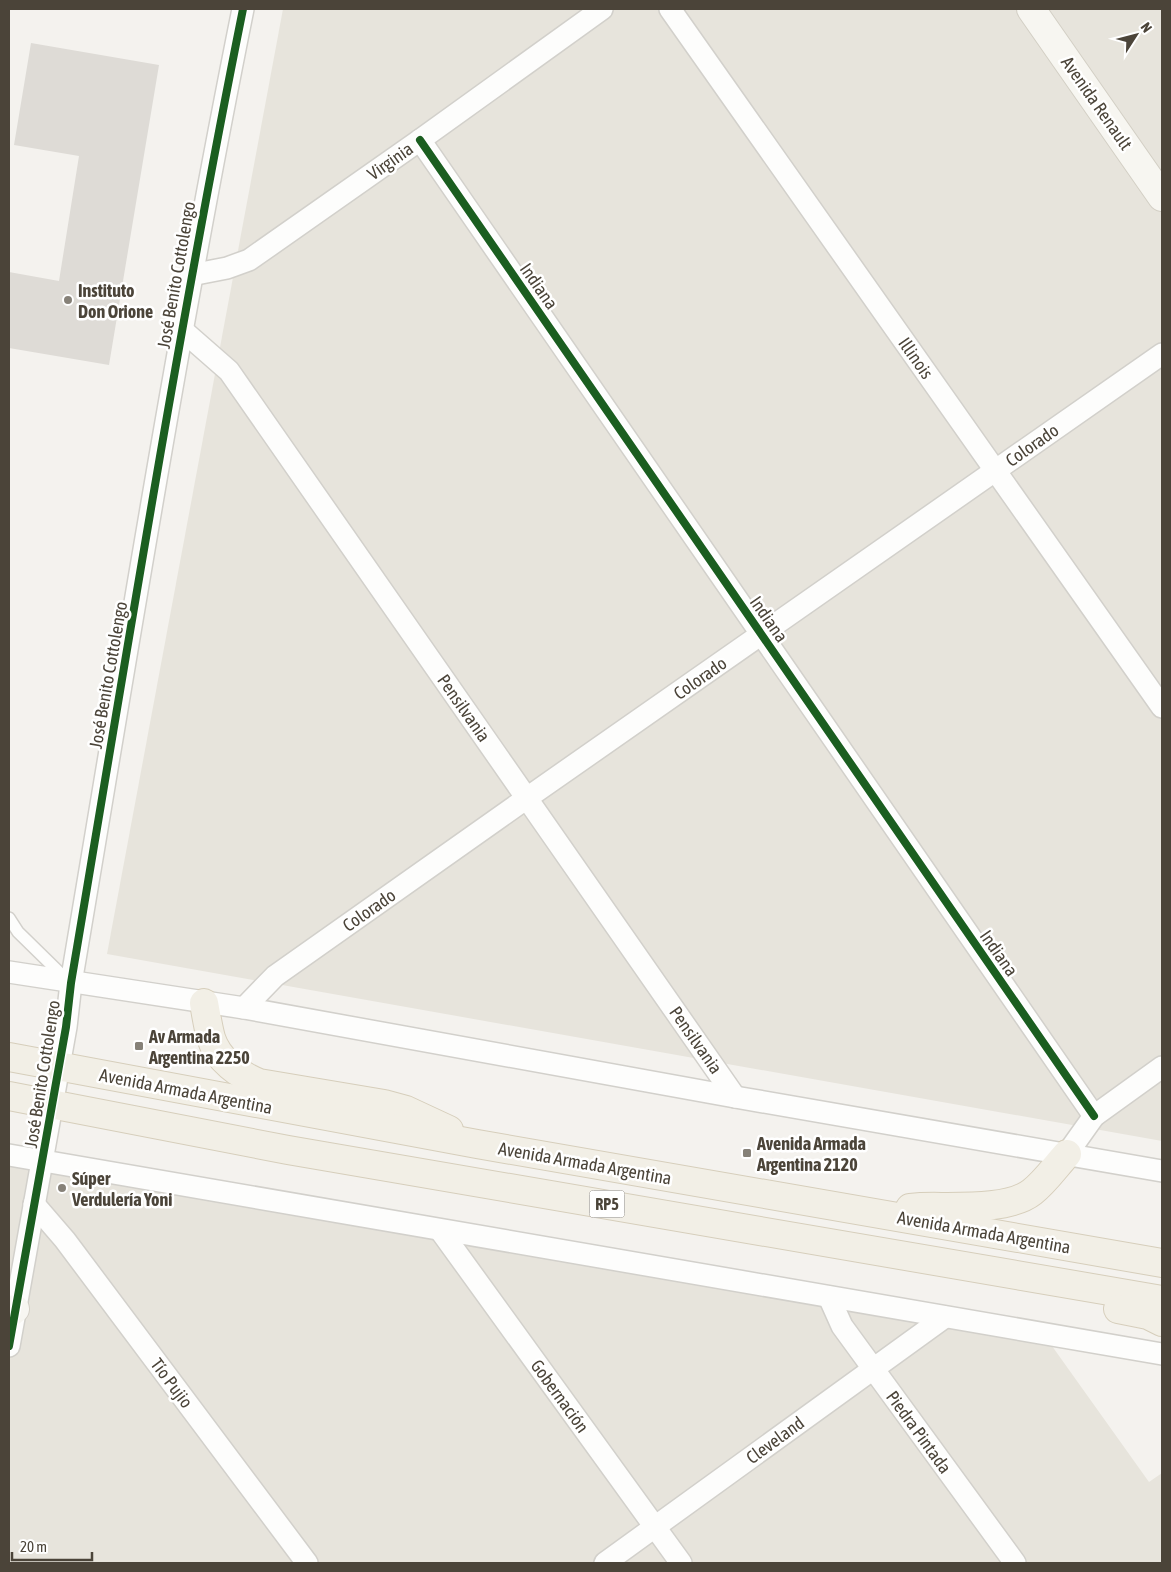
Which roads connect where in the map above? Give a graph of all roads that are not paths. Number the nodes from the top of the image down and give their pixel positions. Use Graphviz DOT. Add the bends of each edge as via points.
graph roads {
  1 [pos="243,9"];
  2 [pos="602,9"];
  3 [pos="670,9"];
  4 [pos="1031,9"];
  5 [pos="420,140"];
  6 [pos="1162,197"];
  7 [pos="191,275"];
  8 [pos="181,329"];
  9 [pos="1162,354"];
  10 [pos="996,470"];
  11 [pos="762,635"];
  12 [pos="1162,707"];
  13 [pos="527,798"];
  14 [pos="9,918"];
  15 [pos="9,972"];
  16 [pos="71,983"];
  17 [pos="204,1003"];
  18 [pos="244,1008"];
  19 [pos="9,1057"];
  20 [pos="58,1067"];
  21 [pos="1162,1067"];
  22 [pos="9,1096"];
  23 [pos="735,1097"];
  24 [pos="52,1104"];
  25 [pos="1094,1116"];
  26 [pos="477,1144"];
  27 [pos="1067,1154"];
  28 [pos="9,1155"];
  29 [pos="43,1161"];
  30 [pos="1162,1171"];
  31 [pos="34,1204"];
  32 [pos="877,1213"];
  33 [pos="440,1230"];
  34 [pos="941,1261"];
  35 [pos="1162,1263"];
  36 [pos="829,1297"];
  37 [pos="1162,1300"];
  38 [pos="12,1311"];
  39 [pos="945,1317"];
  40 [pos="1162,1322"];
  41 [pos="9,1346"];
  42 [pos="1162,1354"];
  43 [pos="874,1369"];
  44 [pos="655,1527"];
  45 [pos="307,1563"];
  46 [pos="605,1563"];
  47 [pos="681,1563"];
  48 [pos="1015,1563"];
  1 -- 7 [label="street, José Benito Cottolengo"];
  2 -- 5 [label="street, Virginia"];
  3 -- 10 [label="street, Illinois"];
  4 -- 6 [label="street, Avenida Renault"];
  5 -- 7 [label="street, Virginia" via="249,260"];
  5 -- 11 [label="street, Indiana"];
  7 -- 8 [label="street, José Benito Cottolengo"];
  8 -- 13 [label="street, Pensilvania" via="229,371"];
  8 -- 16 [label="street, José Benito Cottolengo"];
  9 -- 10 [label="street, Colorado"];
  10 -- 11 [label="street, Colorado"];
  10 -- 12 [label="street, Illinois"];
  11 -- 13 [label="street, Colorado"];
  11 -- 25 [label="street, Indiana"];
  13 -- 18 [label="street, Colorado" via="275,976"];
  13 -- 23 [label="street, Pensilvania"];
  14 -- 16 [label="lane" via="18,932"];
  15 -- 16 [label="street"];
  16 -- 17 [label="street"];
  16 -- 20 [label="street, José Benito Cottolengo"];
  17 -- 18 [label="street"];
  17 -- 26 [label="main road" via="212,1040 226,1062 242,1076 259,1083 406,1110"];
  18 -- 23 [label="street"];
  19 -- 20 [label="main road, Avenida Armada Argentina / RP5"];
  20 -- 24 [label="street, José Benito Cottolengo"];
  20 -- 26 [label="main road, Avenida Armada Argentina / RP5"];
  21 -- 25 [label="street"];
  22 -- 24 [label="main road, Avenida Armada Argentina / RP5"];
  23 -- 27 [label="street"];
  24 -- 29 [label="street, José Benito Cottolengo"];
  24 -- 34 [label="main road, Avenida Armada Argentina / RP5" via="298,1152"];
  25 -- 27 [label="street"];
  26 -- 32 [label="main road, Avenida Armada Argentina / RP5"];
  27 -- 30 [label="street"];
  27 -- 32 [label="main road" via="1032,1192 1015,1200 996,1205 921,1206"];
  28 -- 29 [label="street"];
  29 -- 31 [label="street, José Benito Cottolengo"];
  29 -- 33 [label="street"];
  31 -- 38 [label="street, José Benito Cottolengo"];
  31 -- 45 [label="street, Tío Pujio" via="65,1240"];
  32 -- 35 [label="main road, Avenida Armada Argentina / RP5"];
  33 -- 36 [label="street"];
  33 -- 44 [label="street, Gobernación"];
  34 -- 37 [label="main road, Avenida Armada Argentina / RP5"];
  34 -- 40 [label="main road" via="1014,1288 1148,1315"];
  36 -- 39 [label="street"];
  36 -- 43 [label="street, Piedra Pintada" via="842,1326"];
  38 -- 41 [label="street, José Benito Cottolengo"];
  39 -- 42 [label="street"];
  39 -- 43 [label="street, Cleveland"];
  43 -- 44 [label="street, Cleveland"];
  43 -- 48 [label="street, Piedra Pintada"];
  44 -- 46 [label="street, Cleveland"];
  44 -- 47 [label="street, Gobernación"];
}
